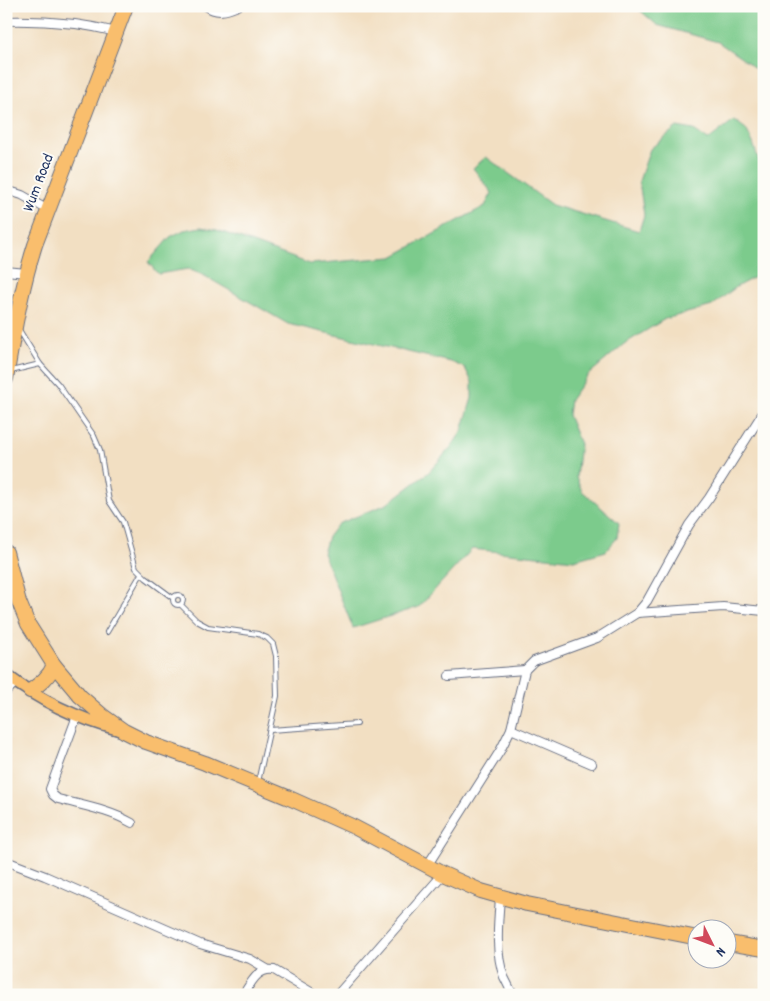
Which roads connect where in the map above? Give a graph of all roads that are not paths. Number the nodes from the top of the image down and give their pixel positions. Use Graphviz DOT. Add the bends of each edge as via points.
graph roads {
  1 [pos="126,6"];
  2 [pos="206,6"];
  3 [pos="238,6"];
  4 [pos="6,21"];
  5 [pos="117,32"];
  6 [pos="6,190"];
  7 [pos="48,210"];
  8 [pos="6,271"];
  9 [pos="26,273"];
  10 [pos="16,323"];
  11 [pos="40,364"];
  12 [pos="7,376"];
  13 [pos="764,411"];
  14 [pos="6,552"];
  15 [pos="141,574"];
  16 [pos="173,598"];
  17 [pos="181,605"];
  18 [pos="764,611"];
  19 [pos="637,613"];
  20 [pos="107,632"];
  21 [pos="54,665"];
  22 [pos="526,670"];
  23 [pos="6,675"];
  24 [pos="448,676"];
  25 [pos="16,682"];
  26 [pos="30,691"];
  27 [pos="6,692"];
  28 [pos="77,716"];
  29 [pos="357,724"];
  30 [pos="511,729"];
  31 [pos="270,730"];
  32 [pos="124,731"];
  33 [pos="592,764"];
  34 [pos="258,785"];
  35 [pos="132,823"];
  36 [pos="6,861"];
  37 [pos="427,866"];
  38 [pos="442,874"];
  39 [pos="500,898"];
  40 [pos="688,936"];
  41 [pos="738,945"];
  42 [pos="764,949"];
  43 [pos="267,969"];
  44 [pos="341,993"];
  45 [pos="242,995"];
  46 [pos="316,995"];
  47 [pos="513,995"];
  1 -- 5 [label="highway, Wum Road"];
  2 -- 3 [label="street" via="220,12"];
  4 -- 5 [label="street" via="61,22"];
  5 -- 7 [label="highway, Wum Road"];
  6 -- 7 [label="street"];
  7 -- 9 [label="highway, Wum Road"];
  8 -- 9 [label="street"];
  9 -- 10 [label="highway, Wum Road"];
  10 -- 11 [label="lane"];
  10 -- 12 [label="highway, Wum Road"];
  11 -- 12 [label="lane"];
  11 -- 15 [label="lane" via="94,436 100,450 109,501 123,522 136,568"];
  13 -- 19 [label="street" via="689,525 647,601"];
  14 -- 21 [label="highway" via="28,624"];
  15 -- 16 [label="lane"];
  15 -- 20 [label="lane"];
  16 -- 17 [label="lane" via="173,604"];
  16 -- 17 [label="lane" via="177,595 182,597"];
  17 -- 31 [label="lane" via="208,627 258,634 273,644 277,696"];
  18 -- 19 [label="street" via="723,607"];
  19 -- 22 [label="street" via="597,638 534,661"];
  21 -- 26 [label="highway" via="50,675"];
  21 -- 32 [label="highway" via="80,696"];
  22 -- 24 [label="street"];
  22 -- 30 [label="street"];
  23 -- 25 [label="main road"];
  25 -- 26 [label="main road"];
  25 -- 27 [label="street"];
  26 -- 28 [label="main road"];
  28 -- 32 [label="main road"];
  28 -- 35 [label="street" via="50,789 58,799 104,810"];
  29 -- 31 [label="lane"];
  30 -- 33 [label="street"];
  30 -- 37 [label="street"];
  31 -- 34 [label="lane"];
  32 -- 34 [label="highway"];
  34 -- 37 [label="highway" via="354,827"];
  36 -- 43 [label="street" via="200,944 250,959"];
  37 -- 38 [label="highway"];
  38 -- 39 [label="highway"];
  38 -- 44 [label="street"];
  39 -- 40 [label="highway"];
  39 -- 47 [label="street" via="500,956 504,976"];
  41 -- 42 [label="highway"];
  43 -- 45 [label="street" via="255,977"];
  43 -- 46 [label="street"];
}
